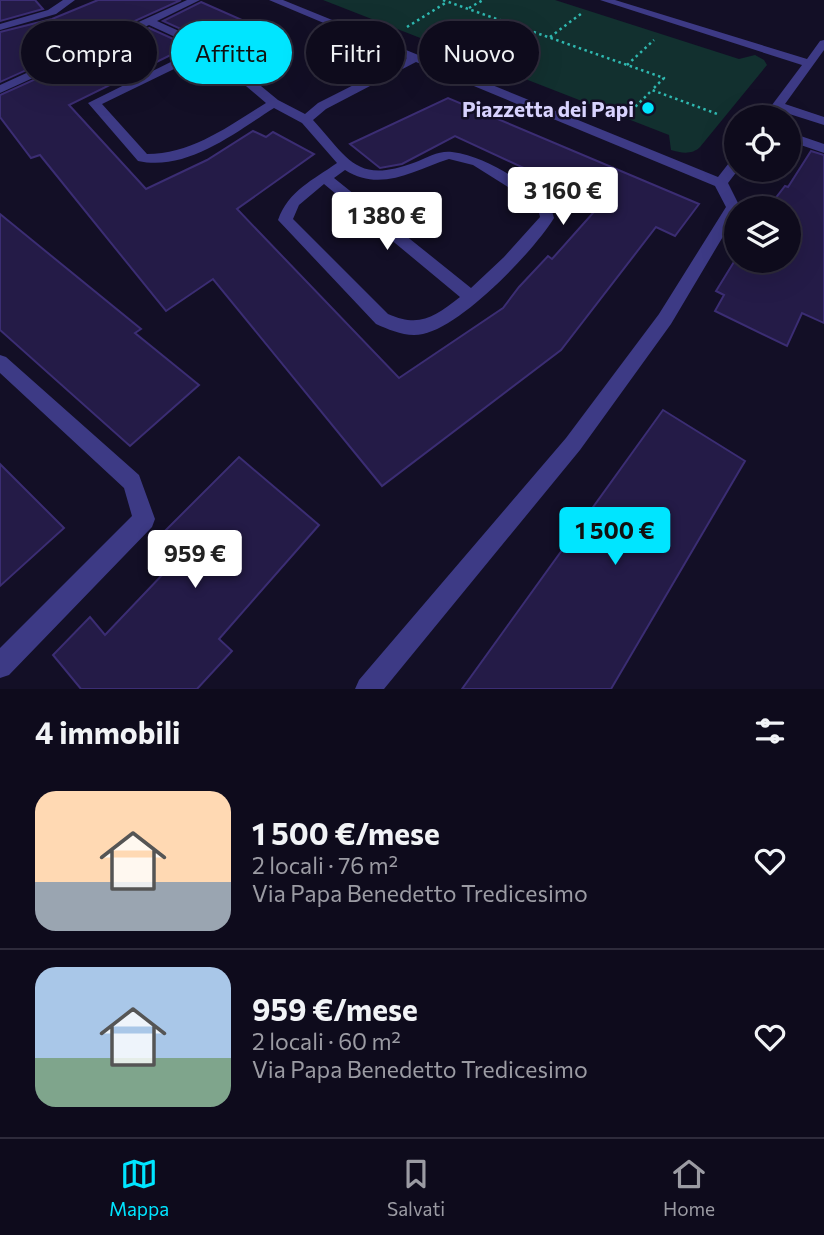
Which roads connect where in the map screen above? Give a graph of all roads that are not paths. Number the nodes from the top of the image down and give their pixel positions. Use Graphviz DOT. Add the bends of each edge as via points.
graph roads {
  1 [pos="70,0"];
  2 [pos="195,0"];
  3 [pos="274,0"];
  4 [pos="605,0"];
  5 [pos="148,21"];
  6 [pos="0,27"];
  7 [pos="824,43"];
  8 [pos="416,58"];
  9 [pos="809,63"];
  10 [pos="171,66"];
  11 [pos="21,79"];
  12 [pos="251,84"];
  13 [pos="0,89"];
  14 [pos="274,103"];
  15 [pos="779,105"];
  16 [pos="801,114"];
  17 [pos="306,120"];
  18 [pos="824,121"];
  19 [pos="801,140"];
  20 [pos="824,149"];
  21 [pos="345,164"];
  22 [pos="327,178"];
  23 [pos="724,179"];
  24 [pos="721,183"];
  25 [pos="471,297"];
  26 [pos="0,362"];
  27 [pos="0,666"];
  28 [pos="368,689"];
  1 -- 6 [label="street" via="52,12"];
  2 -- 5 [label="street"];
  3 -- 8 [label="street"];
  4 -- 9 [label="street"];
  7 -- 9 [label="street"];
  8 -- 17 [label="street" via="322,106"];
  8 -- 24 [label="street"];
  9 -- 15 [label="street"];
  10 -- 14 [label="street" via="94,103 143,158 183,155"];
  11 -- 13 [label="street"];
  12 -- 14 [label="street"];
  14 -- 17 [label="street"];
  16 -- 18 [label="street"];
  17 -- 21 [label="street"];
  19 -- 20 [label="street"];
  21 -- 22 [label="street"];
  21 -- 25 [label="street" via="358,174 376,178 450,155 478,162 544,203 547,218 538,232"];
  22 -- 25 [label="street"];
  22 -- 25 [label="street" via="297,197 285,220 382,319 403,328 428,327"];
  23 -- 24 [label="street"];
  24 -- 28 [label="street" via="733,207 665,319 573,444"];
  26 -- 27 [label="street" via="132,482 144,519"];
}
